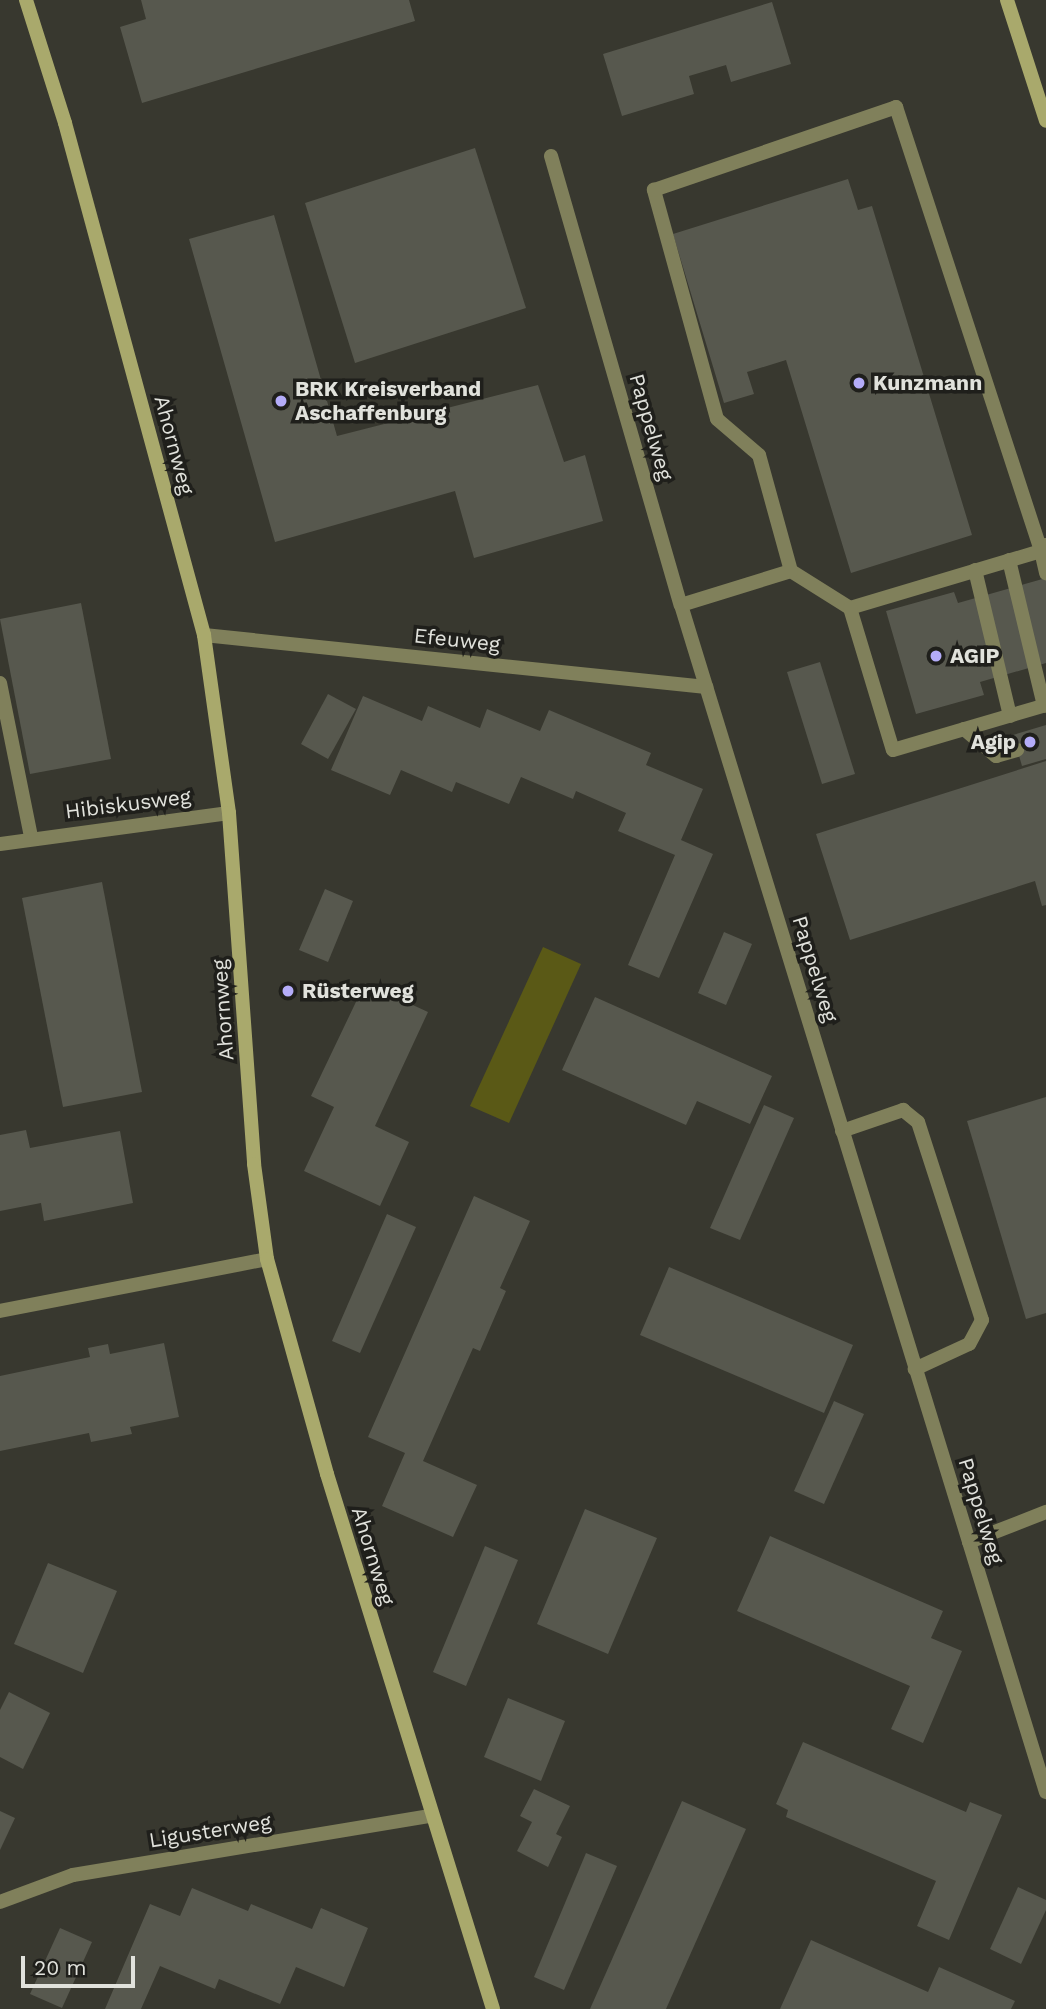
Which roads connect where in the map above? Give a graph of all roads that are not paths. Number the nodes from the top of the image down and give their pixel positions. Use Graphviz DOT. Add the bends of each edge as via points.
graph roads {
  1 [pos="26,0"];
  2 [pos="1007,0"];
  3 [pos="1046,121"];
  4 [pos="551,156"];
  5 [pos="1043,547"];
  6 [pos="1009,560"];
  7 [pos="975,570"];
  8 [pos="791,572"];
  9 [pos="1046,573"];
  10 [pos="681,605"];
  11 [pos="850,608"];
  12 [pos="204,635"];
  13 [pos="0,683"];
  14 [pos="706,687"];
  15 [pos="1045,706"];
  16 [pos="1010,716"];
  17 [pos="964,729"];
  18 [pos="1017,750"];
  19 [pos="229,813"];
  20 [pos="31,837"];
  21 [pos="0,844"];
  22 [pos="842,1131"];
  23 [pos="267,1259"];
  24 [pos="0,1311"];
  25 [pos="915,1369"];
  26 [pos="1046,1512"];
  27 [pos="969,1542"];
  28 [pos="1046,1792"];
  29 [pos="430,1816"];
  30 [pos="0,1902"];
  31 [pos="493,2009"];
  1 -- 12 [label="street, Ahornweg" via="65,123"];
  2 -- 3 [label="street"];
  4 -- 10 [label="street, Pappelweg"];
  5 -- 6 [label="street"];
  5 -- 8 [label="street" via="896,107 654,190 717,419 759,455"];
  5 -- 9 [label="street"];
  6 -- 7 [label="street"];
  6 -- 15 [label="street"];
  7 -- 11 [label="street"];
  7 -- 16 [label="street"];
  8 -- 10 [label="street"];
  8 -- 11 [label="street"];
  10 -- 14 [label="street, Pappelweg"];
  11 -- 17 [label="street" via="893,750"];
  12 -- 14 [label="street, Efeuweg"];
  12 -- 19 [label="street, Ahornweg"];
  13 -- 20 [label="street"];
  14 -- 22 [label="street, Pappelweg"];
  15 -- 16 [label="street"];
  16 -- 17 [label="street"];
  17 -- 18 [label="street" via="996,756"];
  19 -- 20 [label="street, Hibiskusweg"];
  19 -- 23 [label="street, Ahornweg" via="254,1164"];
  20 -- 21 [label="street, Hibiskusweg"];
  22 -- 25 [label="street, Pappelweg"];
  22 -- 25 [label="street" via="903,1110 918,1122 982,1321 968,1344"];
  23 -- 24 [label="street"];
  23 -- 29 [label="street, Ahornweg"];
  25 -- 27 [label="street, Pappelweg"];
  26 -- 27 [label="street"];
  27 -- 28 [label="street, Pappelweg"];
  29 -- 30 [label="street, Ligusterweg" via="73,1875"];
  29 -- 31 [label="street, Ahornweg"];
}
